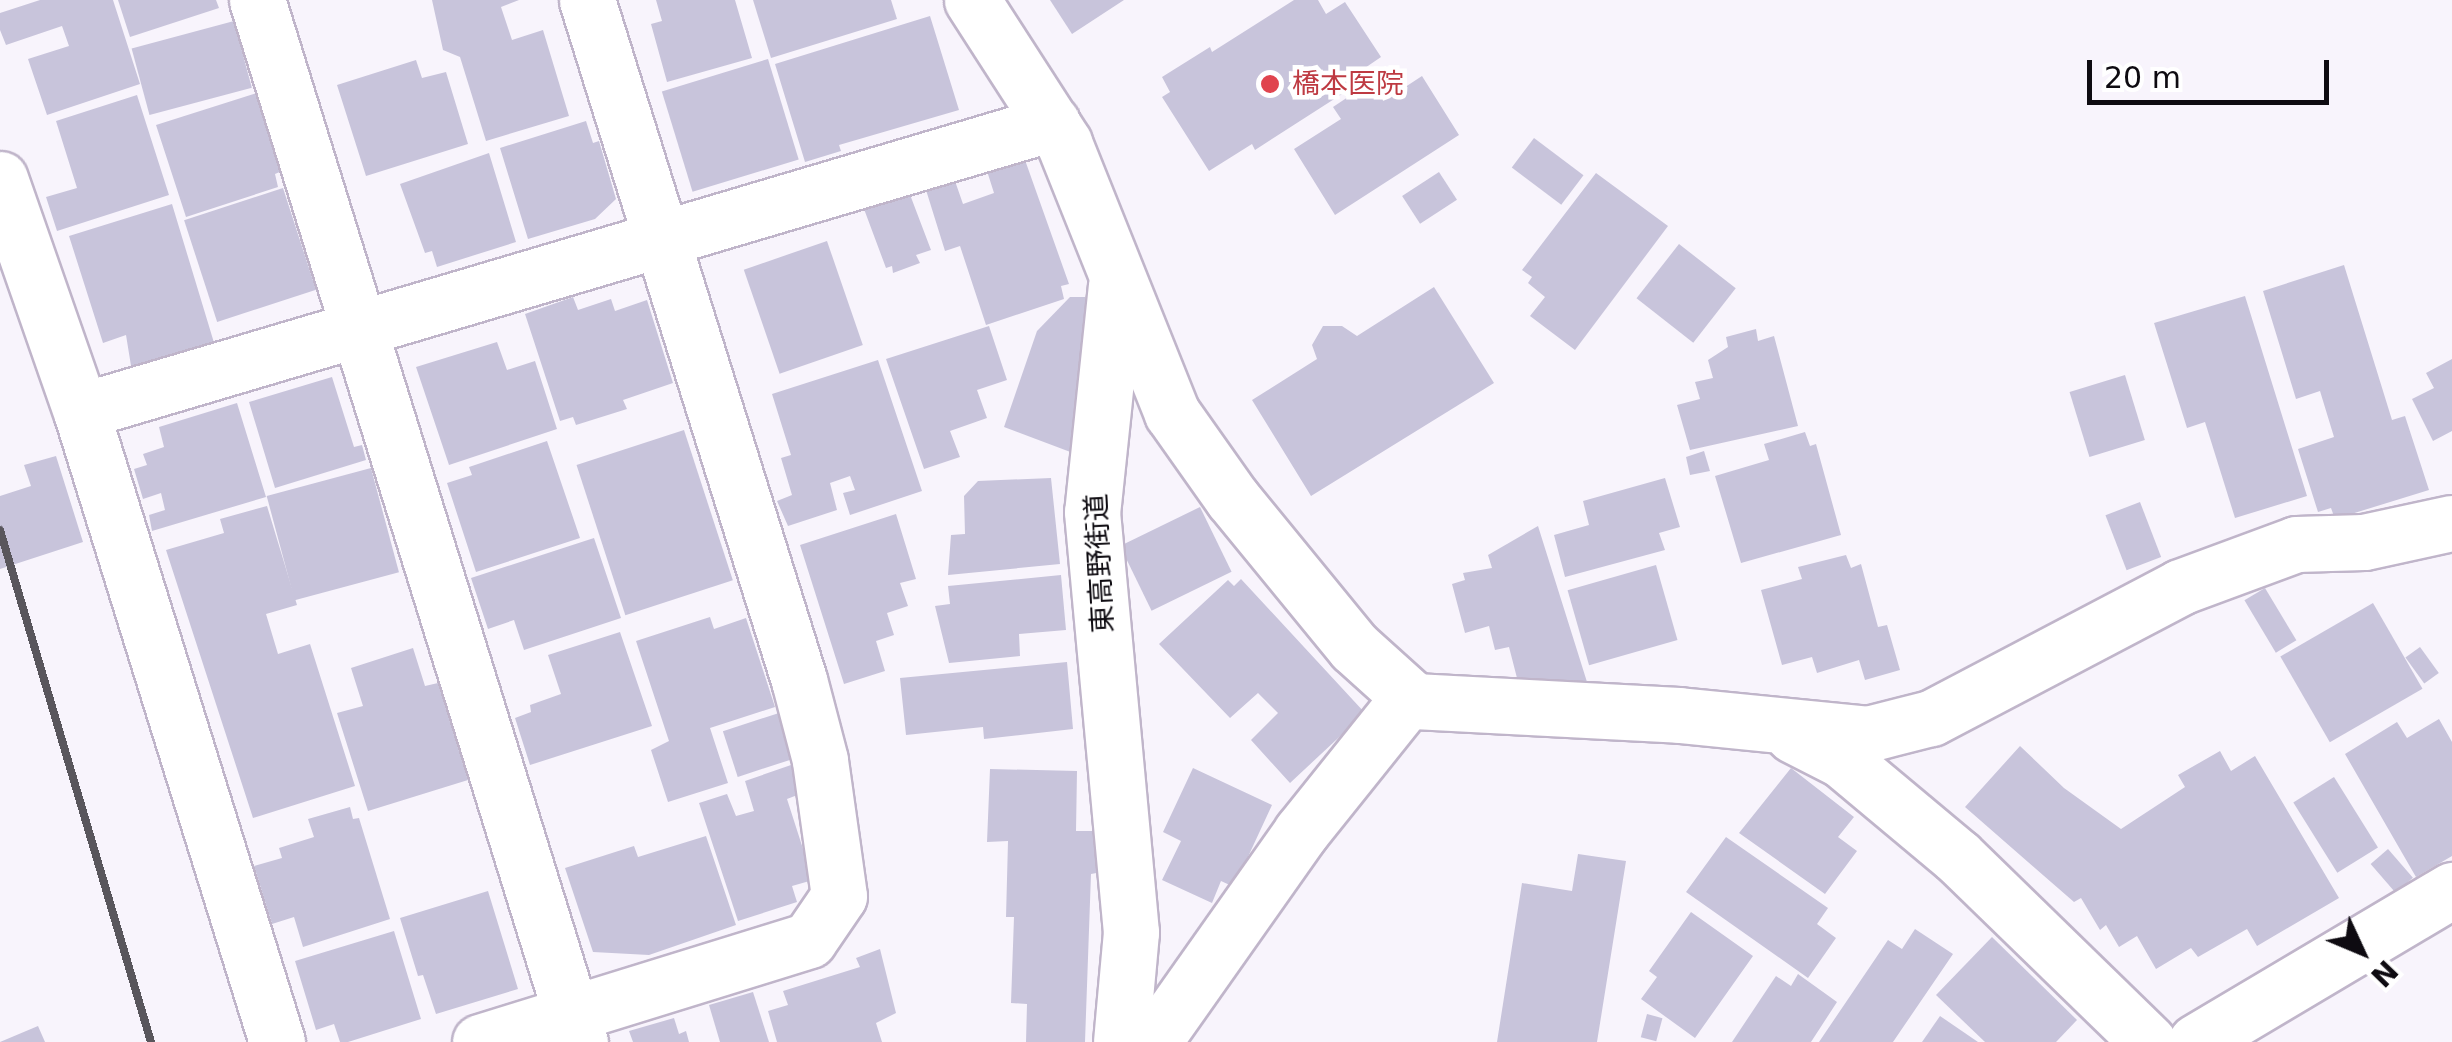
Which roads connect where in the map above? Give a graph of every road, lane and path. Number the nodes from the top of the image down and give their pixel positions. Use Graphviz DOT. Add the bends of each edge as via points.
graph roads {
  1 [pos="257,0"];
  2 [pos="588,0"];
  3 [pos="972,0"];
  4 [pos="1052,123"];
  5 [pos="0,179"];
  6 [pos="662,239"];
  7 [pos="1116,282"];
  8 [pos="359,328"];
  9 [pos="81,411"];
  10 [pos="2452,522"];
  11 [pos="1409,696"];
  12 [pos="1770,724"];
  13 [pos="2452,890"];
  14 [pos="576,1028"];
  15 [pos="277,1042"];
  16 [pos="480,1042"];
  17 [pos="1121,1042"];
  18 [pos="1153,1042"];
  19 [pos="2148,1042"];
  20 [pos="2196,1042"];
  1 -- 8 [label="street"];
  2 -- 6 [label="street"];
  3 -- 4 [label="street, 東高野街道"];
  4 -- 6 [label="street"];
  4 -- 7 [label="street, 東高野街道"];
  5 -- 9 [label="street"];
  6 -- 8 [label="street"];
  6 -- 14 [label="street" via="799,680 820,760 839,896 809,940"];
  7 -- 11 [label="street" via="1172,413 1232,498 1354,646"];
  7 -- 17 [label="street, 東高野街道" via="1092,512 1131,932"];
  8 -- 9 [label="street"];
  8 -- 14 [label="street"];
  9 -- 15 [label="street"];
  10 -- 12 [label="street" via="2364,542 2296,544 2180,587 1932,718 1868,734"];
  11 -- 12 [label="street"];
  11 -- 18 [label="street" via="1301,832"];
  12 -- 19 [label="street" via="1842,760 1957,856"];
  13 -- 20 [label="street"];
  14 -- 16 [label="street"];
}
